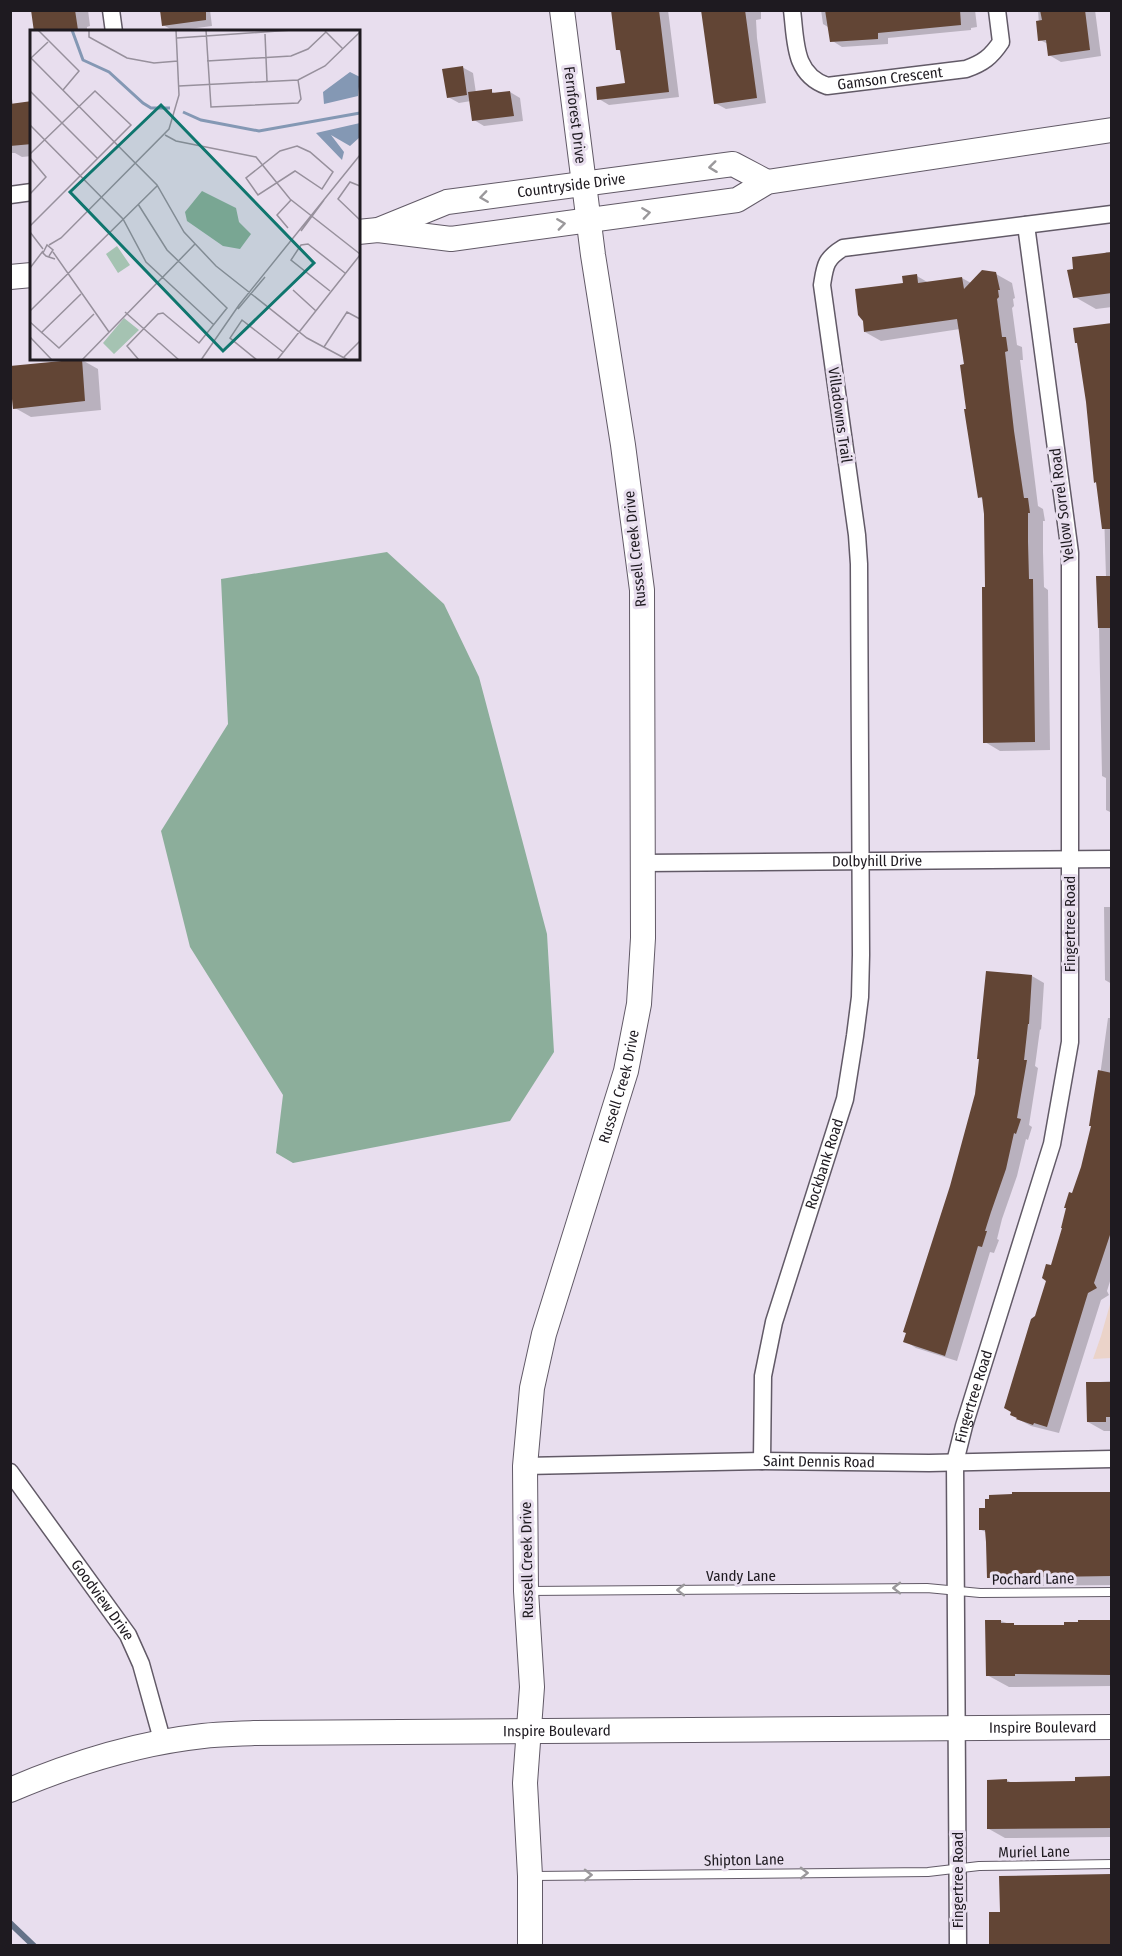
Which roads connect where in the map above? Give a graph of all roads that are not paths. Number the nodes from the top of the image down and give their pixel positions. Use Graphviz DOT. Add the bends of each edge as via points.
graph roads {
  1 [pos="111,10"];
  2 [pos="562,10"];
  3 [pos="792,10"];
  4 [pos="997,10"];
  5 [pos="114,30"];
  6 [pos="1112,130"];
  7 [pos="767,182"];
  8 [pos="584,184"];
  9 [pos="30,192"];
  10 [pos="10,195"];
  11 [pos="1112,214"];
  12 [pos="588,220"];
  13 [pos="1026,225"];
  14 [pos="368,231"];
  15 [pos="30,275"];
  16 [pos="10,278"];
  17 [pos="1070,859"];
  18 [pos="1112,859"];
  19 [pos="861,861"];
  20 [pos="643,863"];
  21 [pos="1112,1459"];
  22 [pos="762,1461"];
  23 [pos="955,1462"];
  24 [pos="525,1466"];
  25 [pos="10,1472"];
  26 [pos="526,1591"];
  27 [pos="955,1591"];
  28 [pos="1112,1592"];
  29 [pos="1112,1727"];
  30 [pos="956,1728"];
  31 [pos="528,1732"];
  32 [pos="163,1743"];
  33 [pos="10,1790"];
  34 [pos="1112,1864"];
  35 [pos="958,1867"];
  36 [pos="530,1876"];
  37 [pos="530,1946"];
  38 [pos="958,1946"];
  1 -- 5 [label="street"];
  2 -- 8 [label="street, Fernforest Drive"];
  3 -- 4 [label="street, Gamson Crescent" via="798,60 814,82 826,86 980,64 1001,42"];
  6 -- 7 [label="street, Countryside Drive"];
  7 -- 8 [label="street, Countryside Drive, one-way" via="733,164"];
  12 -- 7 [label="street, Countryside Drive, one-way" via="737,200"];
  8 -- 12 [label="street, Fernforest Drive"];
  8 -- 14 [label="street, Countryside Drive, one-way" via="447,202"];
  9 -- 10 [label="street"];
  11 -- 13 [label="street, Villadowns Trail"];
  14 -- 12 [label="street, Countryside Drive, one-way" via="451,239"];
  12 -- 20 [label="street, Russell Creek Drive" via="642,590"];
  13 -- 17 [label="street, Yellow Sorrel Road" via="1070,553"];
  13 -- 19 [label="street, Villadowns Trail" via="843,248 825,265 822,285 859,564"];
  15 -- 16 [label="street"];
  17 -- 18 [label="street, Dolbyhill Drive"];
  17 -- 19 [label="street, Dolbyhill Drive"];
  17 -- 23 [label="street, Fingertree Road" via="1070,1042 1052,1144"];
  19 -- 20 [label="street, Dolbyhill Drive"];
  19 -- 22 [label="street, Rockbank Road" via="860,976 845,1099 766,1352"];
  20 -- 24 [label="street, Russell Creek Drive" via="639,1004 626,1071 544,1334 532,1388"];
  21 -- 23 [label="street, Saint Dennis Road"];
  22 -- 23 [label="street, Saint Dennis Road"];
  22 -- 24 [label="street, Saint Dennis Road"];
  23 -- 27 [label="street, Fingertree Road"];
  24 -- 26 [label="street, Russell Creek Drive"];
  25 -- 32 [label="street, Goodview Drive" via="128,1635 141,1664"];
  27 -- 26 [label="lane, Vandy Lane, one-way"];
  26 -- 31 [label="street, Russell Creek Drive" via="532,1687"];
  27 -- 28 [label="lane, Pochard Lane"];
  27 -- 30 [label="street, Fingertree Road"];
  29 -- 30 [label="street, Inspire Boulevard"];
  30 -- 31 [label="street, Inspire Boulevard"];
  30 -- 35 [label="street, Fingertree Road"];
  31 -- 32 [label="street, Inspire Boulevard" via="254,1733"];
  31 -- 36 [label="street, Russell Creek Drive" via="525,1782"];
  32 -- 33 [label="street, Inspire Boulevard" via="103,1757"];
  34 -- 35 [label="lane, Muriel Lane"];
  36 -- 35 [label="lane, Shipton Lane, one-way" via="928,1872"];
  35 -- 38 [label="street, Fingertree Road"];
  36 -- 37 [label="street, Russell Creek Drive"];
}
